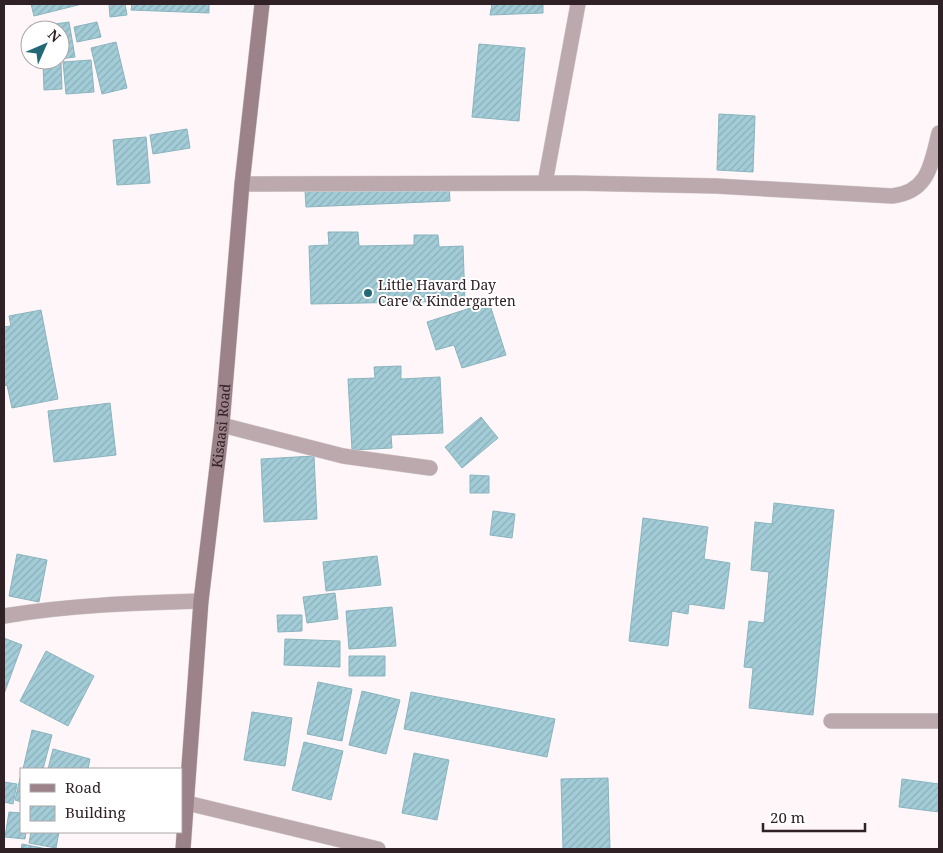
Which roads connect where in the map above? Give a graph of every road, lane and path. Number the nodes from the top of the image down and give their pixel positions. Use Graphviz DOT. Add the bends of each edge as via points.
graph roads {
  1 [pos="262,4"];
  2 [pos="578,4"];
  3 [pos="939,133"];
  4 [pos="545,182"];
  5 [pos="242,184"];
  6 [pos="222,425"];
  7 [pos="430,468"];
  8 [pos="201,601"];
  9 [pos="4,616"];
  10 [pos="831,721"];
  11 [pos="939,721"];
  12 [pos="187,803"];
  13 [pos="183,849"];
  14 [pos="378,849"];
  1 -- 5 [label="main road, Kisaasi Road"];
  2 -- 4 [label="street"];
  3 -- 4 [label="street" via="929,170 918,187 906,194 892,196 716,186"];
  4 -- 5 [label="street"];
  5 -- 6 [label="main road, Kisaasi Road"];
  6 -- 7 [label="street" via="343,456"];
  6 -- 8 [label="main road, Kisaasi Road"];
  8 -- 9 [label="street" via="46,609"];
  8 -- 12 [label="main road, Kisaasi Road"];
  10 -- 11 [label="street"];
  12 -- 13 [label="main road, Kisaasi Road"];
  12 -- 14 [label="street"];
}
